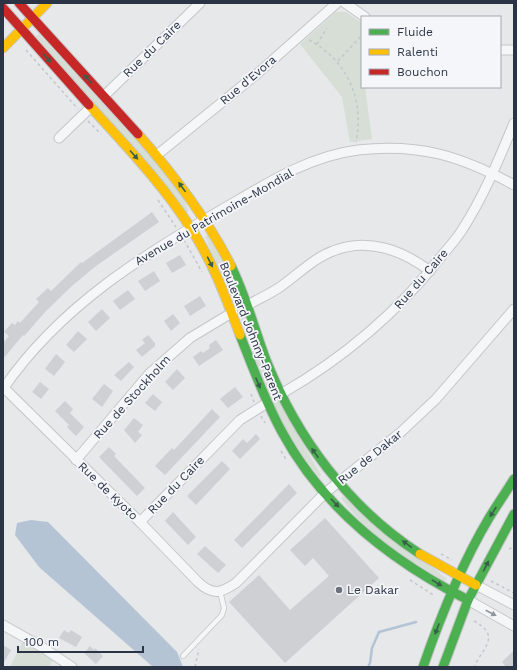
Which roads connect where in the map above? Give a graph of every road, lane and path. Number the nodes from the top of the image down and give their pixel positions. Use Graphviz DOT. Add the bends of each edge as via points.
graph roads {
  1 [pos="19,3"];
  2 [pos="47,3"];
  3 [pos="200,3"];
  4 [pos="337,3"];
  5 [pos="345,3"];
  6 [pos="3,8"];
  7 [pos="364,16"];
  8 [pos="32,17"];
  9 [pos="327,28"];
  10 [pos="21,29"];
  11 [pos="301,35"];
  12 [pos="361,36"];
  13 [pos="317,44"];
  14 [pos="3,48"];
  15 [pos="501,50"];
  16 [pos="514,50"];
  17 [pos="338,62"];
  18 [pos="104,96"];
  19 [pos="91,107"];
  20 [pos="514,123"];
  21 [pos="59,138"];
  22 [pos="356,142"];
  23 [pos="157,155"];
  24 [pos="493,174"];
  25 [pos="514,185"];
  26 [pos="204,220"];
  27 [pos="191,228"];
  28 [pos="430,271"];
  29 [pos="248,305"];
  30 [pos="514,309"];
  31 [pos="233,312"];
  32 [pos="3,388"];
  33 [pos="281,394"];
  34 [pos="267,403"];
  35 [pos="76,460"];
  36 [pos="514,479"];
  37 [pos="337,483"];
  38 [pos="325,493"];
  39 [pos="514,514"];
  40 [pos="140,522"];
  41 [pos="514,547"];
  42 [pos="509,549"];
  43 [pos="459,577"];
  44 [pos="494,582"];
  45 [pos="476,585"];
  46 [pos="218,591"];
  47 [pos="452,593"];
  48 [pos="514,593"];
  49 [pos="468,600"];
  50 [pos="514,605"];
  51 [pos="470,619"];
  52 [pos="3,625"];
  53 [pos="514,626"];
  54 [pos="201,637"];
  55 [pos="183,656"];
  56 [pos="72,667"];
  57 [pos="195,667"];
  58 [pos="423,667"];
  59 [pos="443,667"];
  60 [pos="474,667"];
  1 -- 8 [label="main road, Boulevard Johnny-Parent"];
  2 -- 8 [label="main road"];
  3 -- 18 [label="street, Rue du Caire"];
  4 -- 11 [label="street, Rue d'Evora"];
  5 -- 7 [label="street"];
  6 -- 10 [label="main road, Boulevard Johnny-Parent"];
  8 -- 10 [label="main road"];
  18 -- 8 [label="main road, Boulevard Johnny-Parent, one-way"];
  9 -- 13 [label="path"];
  10 -- 14 [label="main road"];
  10 -- 19 [label="main road, Boulevard Johnny-Parent, one-way"];
  11 -- 13 [label="path"];
  11 -- 23 [label="street, Rue d'Evora"];
  12 -- 17 [label="path"];
  13 -- 17 [label="path"];
  15 -- 16 [label="street"];
  17 -- 22 [label="path" via="347,75 357,100 359,130"];
  18 -- 23 [label="main road, Boulevard Johnny-Parent"];
  19 -- 21 [label="street"];
  19 -- 27 [label="main road, Boulevard Johnny-Parent, one-way" via="146,168"];
  20 -- 24 [label="street, Rue du Caire"];
  26 -- 23 [label="main road, Boulevard Johnny-Parent, one-way" via="183,187"];
  24 -- 25 [label="street, Avenue du Patrimoine-Mondial"];
  24 -- 26 [label="street, Avenue du Patrimoine-Mondial" via="467,162 410,148 356,150 286,173"];
  24 -- 28 [label="street, Rue du Caire" via="462,230"];
  26 -- 27 [label="street, Avenue du Patrimoine-Mondial"];
  26 -- 29 [label="main road, Boulevard Johnny-Parent" via="223,251"];
  27 -- 31 [label="main road, Boulevard Johnny-Parent, one-way"];
  27 -- 32 [label="street, Avenue du Patrimoine-Mondial" via="147,254 69,314"];
  28 -- 29 [label="street" via="394,250 374,245 351,246 333,251 315,261 278,288"];
  28 -- 33 [label="street, Rue du Caire" via="377,326 331,363"];
  29 -- 33 [label="main road, Boulevard Johnny-Parent"];
  30 -- 37 [label="street, Rue de Dakar" via="436,399 401,432"];
  31 -- 34 [label="main road, Boulevard Johnny-Parent, one-way"];
  31 -- 35 [label="street, Rue de Stockholm" via="190,338 155,369"];
  32 -- 35 [label="street, Rue de Kyoto"];
  37 -- 33 [label="main road, Boulevard Johnny-Parent, one-way" via="301,433"];
  34 -- 38 [label="main road, Boulevard Johnny-Parent" via="283,434"];
  34 -- 40 [label="street, Rue du Caire" via="240,420"];
  35 -- 40 [label="street, Rue de Kyoto"];
  36 -- 43 [label="main road, one-way" via="486,523"];
  37 -- 38 [label="street, Rue de Dakar"];
  43 -- 37 [label="main road, Boulevard Johnny-Parent, one-way" via="382,526"];
  38 -- 46 [label="street, Rue de Dakar" via="236,583"];
  38 -- 47 [label="main road, Boulevard Johnny-Parent, one-way" via="377,543"];
  45 -- 39 [label="main road, one-way"];
  40 -- 46 [label="street, Rue de Kyoto" via="206,590"];
  41 -- 42 [label="path"];
  43 -- 45 [label="main road, Boulevard Johnny-Parent"];
  43 -- 47 [label="main road"];
  44 -- 48 [label="path"];
  45 -- 49 [label="main road"];
  45 -- 50 [label="street"];
  46 -- 54 [label="lane" via="224,608 222,615"];
  47 -- 49 [label="main road, Boulevard Johnny-Parent"];
  47 -- 58 [label="main road, one-way"];
  49 -- 53 [label="street, one-way"];
  49 -- 59 [label="main road"];
  51 -- 60 [label="path" via="484,626 489,632 486,646"];
  52 -- 56 [label="street"];
  54 -- 55 [label="lane"];
  54 -- 57 [label="path"];
}
